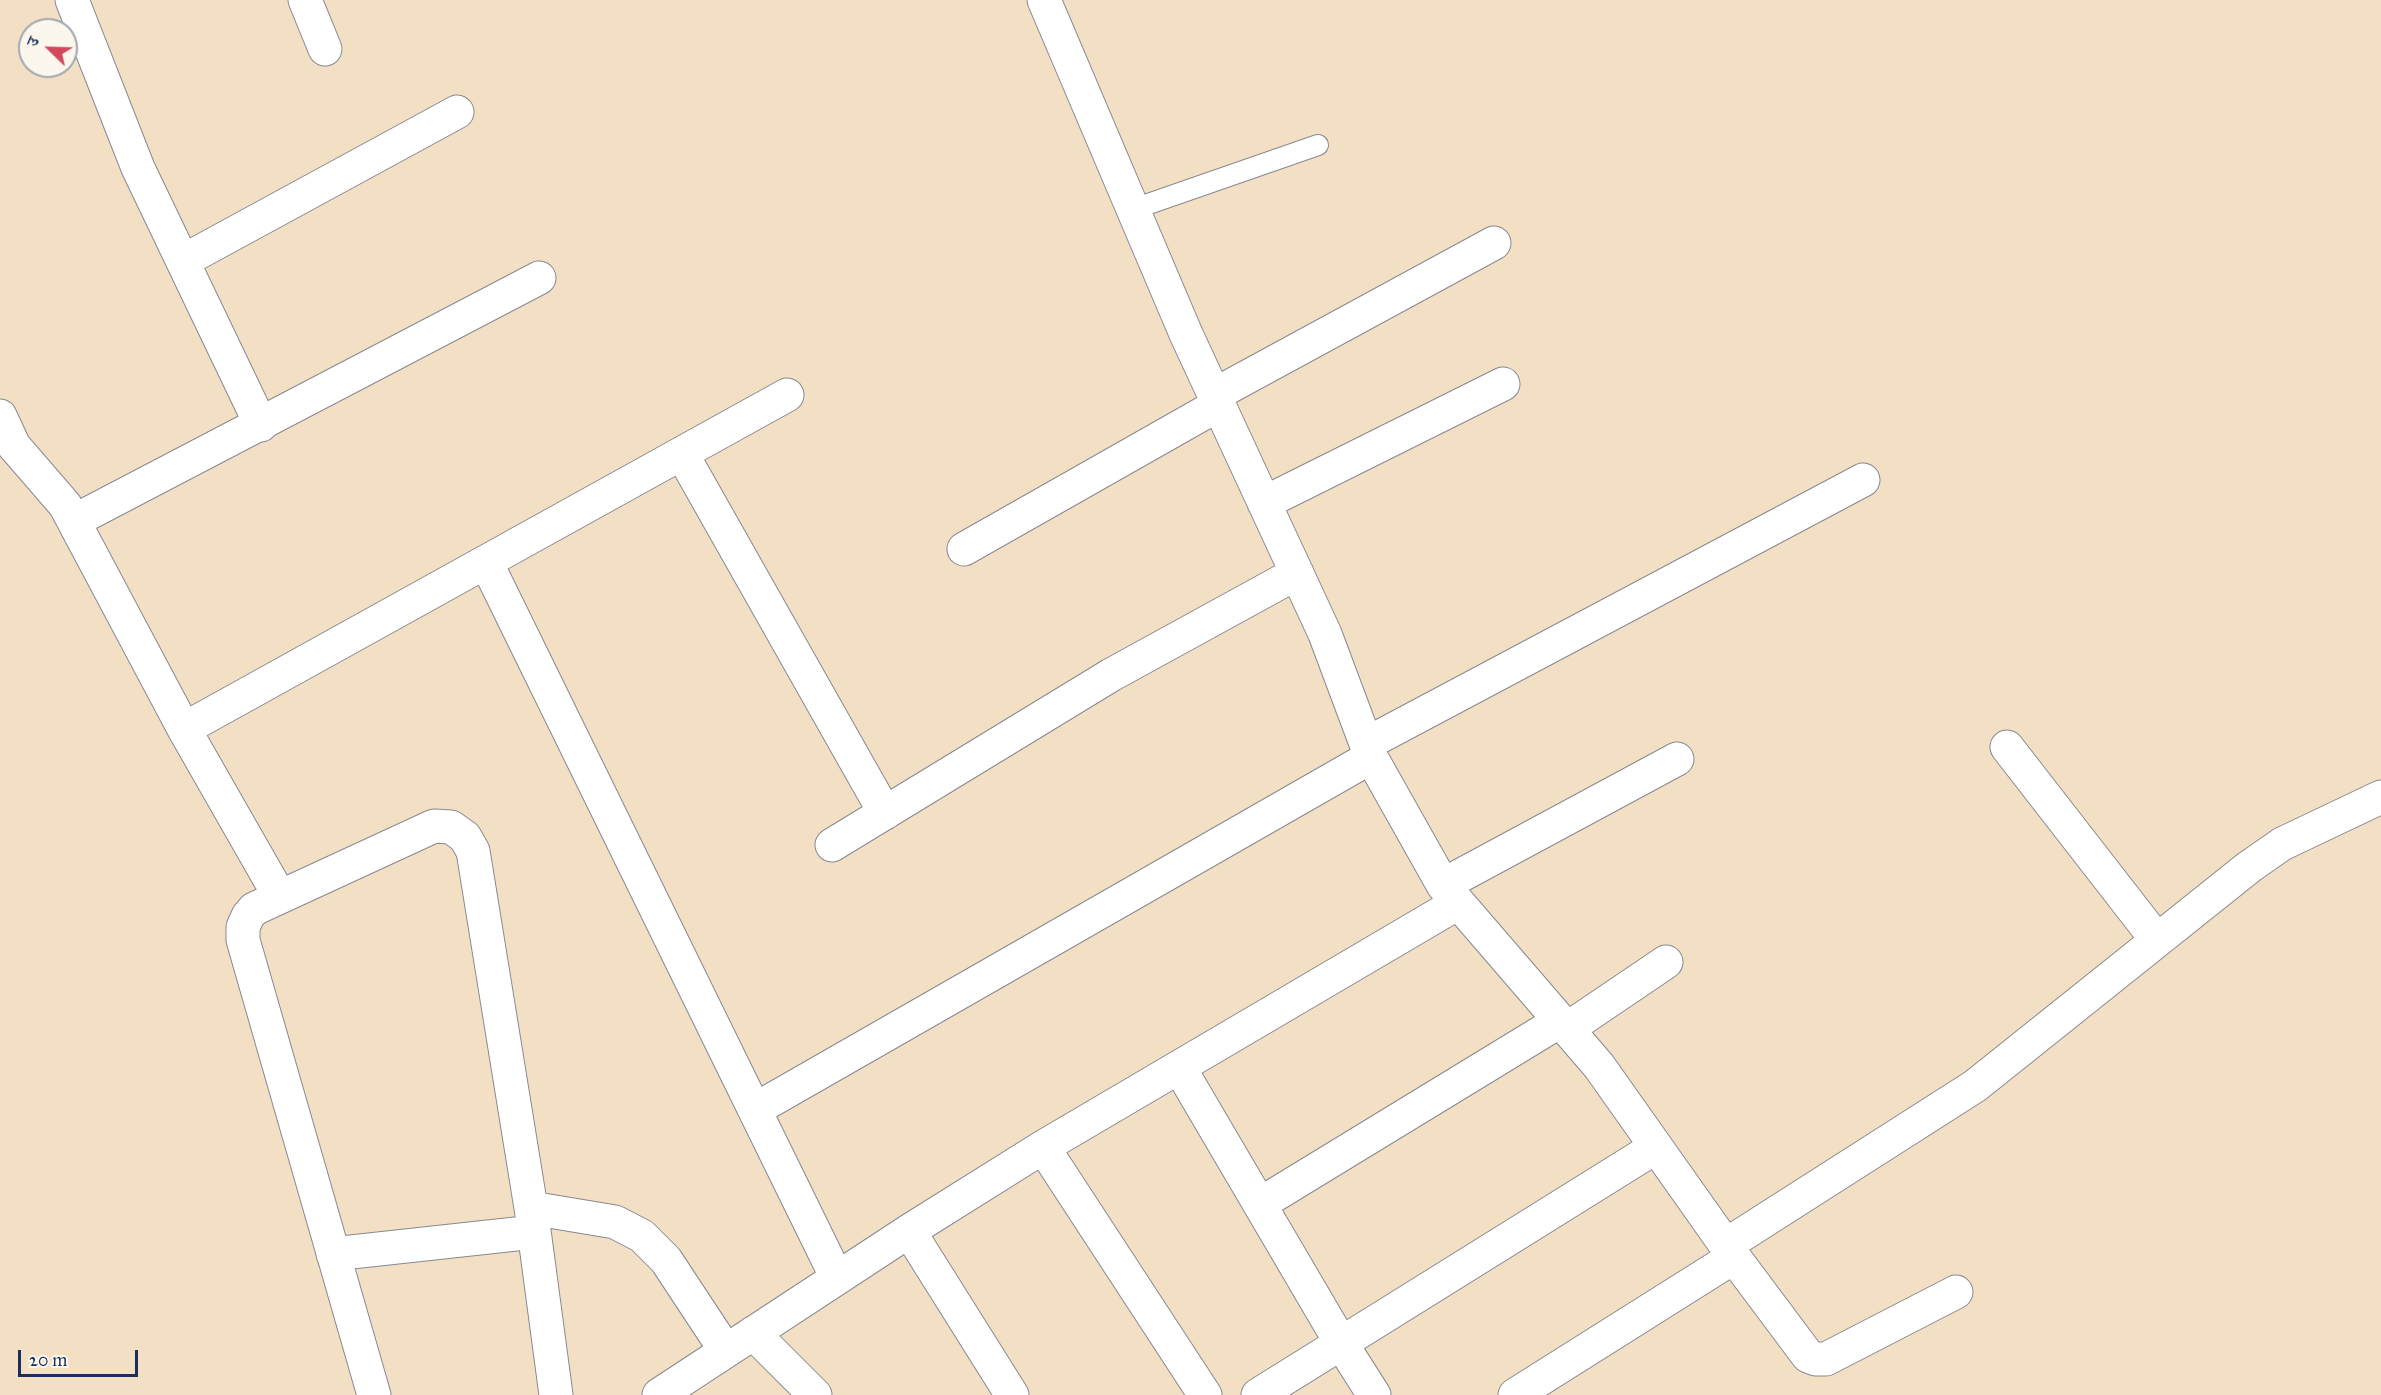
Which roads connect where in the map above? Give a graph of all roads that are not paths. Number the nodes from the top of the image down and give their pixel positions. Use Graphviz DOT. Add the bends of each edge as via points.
graph roads {
  1 [pos="72,0"];
  2 [pos="305,0"];
  3 [pos="1044,0"];
  4 [pos="326,49"];
  5 [pos="457,112"];
  6 [pos="1318,145"];
  7 [pos="1131,210"];
  8 [pos="1494,243"];
  9 [pos="183,261"];
  10 [pos="539,278"];
  11 [pos="1503,384"];
  12 [pos="787,395"];
  13 [pos="1216,400"];
  14 [pos="0,416"];
  15 [pos="261,425"];
  16 [pos="682,454"];
  17 [pos="1863,480"];
  18 [pos="1264,503"];
  19 [pos="74,521"];
  20 [pos="964,549"];
  21 [pos="486,562"];
  22 [pos="1297,573"];
  23 [pos="184,729"];
  24 [pos="2007,747"];
  25 [pos="1369,750"];
  26 [pos="1677,759"];
  27 [pos="2381,797"];
  28 [pos="885,813"];
  29 [pos="832,845"];
  30 [pos="1451,894"];
  31 [pos="280,897"];
  32 [pos="2157,940"];
  33 [pos="1666,962"];
  34 [pos="1563,1025"];
  35 [pos="1179,1067"];
  36 [pos="756,1109"];
  37 [pos="1043,1147"];
  38 [pos="1656,1147"];
  39 [pos="1260,1203"];
  40 [pos="532,1220"];
  41 [pos="909,1231"];
  42 [pos="1730,1251"];
  43 [pos="333,1254"];
  44 [pos="837,1278"];
  45 [pos="1956,1292"];
  46 [pos="753,1333"];
  47 [pos="1341,1343"];
  48 [pos="726,1351"];
  49 [pos="374,1395"];
  50 [pos="556,1395"];
  51 [pos="659,1395"];
  52 [pos="815,1395"];
  53 [pos="1012,1395"];
  54 [pos="1205,1395"];
  55 [pos="1258,1395"];
  56 [pos="1374,1395"];
  57 [pos="1515,1395"];
  1 -- 9 [label="street" via="138,168"];
  2 -- 4 [label="street"];
  3 -- 7 [label="street"];
  5 -- 9 [label="street"];
  6 -- 7 [label="lane"];
  7 -- 13 [label="street"];
  8 -- 13 [label="street"];
  9 -- 15 [label="street"];
  10 -- 15 [label="street"];
  11 -- 18 [label="street"];
  12 -- 16 [label="street"];
  13 -- 18 [label="street"];
  13 -- 20 [label="street"];
  14 -- 19 [label="street" via="14,446 57,494"];
  15 -- 19 [label="street"];
  16 -- 21 [label="street"];
  16 -- 28 [label="street"];
  17 -- 25 [label="street"];
  18 -- 22 [label="street"];
  19 -- 23 [label="street"];
  21 -- 23 [label="street"];
  21 -- 36 [label="street"];
  22 -- 25 [label="street"];
  22 -- 28 [label="street" via="1111,675"];
  23 -- 31 [label="street"];
  24 -- 32 [label="street"];
  25 -- 30 [label="street"];
  25 -- 36 [label="street"];
  26 -- 30 [label="street"];
  27 -- 32 [label="street" via="2282,844"];
  28 -- 29 [label="street"];
  30 -- 34 [label="street"];
  30 -- 35 [label="street"];
  31 -- 40 [label="street" via="434,826 451,827 465,837 473,851"];
  31 -- 43 [label="street" via="248,916 243,940"];
  32 -- 42 [label="street" via="1975,1086"];
  33 -- 34 [label="street"];
  34 -- 38 [label="street" via="1599,1066"];
  34 -- 39 [label="street"];
  35 -- 37 [label="street"];
  35 -- 39 [label="street"];
  36 -- 44 [label="street"];
  37 -- 41 [label="street"];
  37 -- 54 [label="street"];
  38 -- 42 [label="street"];
  38 -- 47 [label="street"];
  39 -- 47 [label="street"];
  40 -- 43 [label="street"];
  40 -- 48 [label="street" via="615,1222 642,1236 666,1260"];
  40 -- 50 [label="street"];
  41 -- 44 [label="street"];
  41 -- 53 [label="street"];
  42 -- 45 [label="street" via="1808,1356 1816,1359 1826,1359"];
  42 -- 57 [label="street"];
  43 -- 49 [label="street"];
  44 -- 46 [label="street"];
  46 -- 48 [label="street"];
  46 -- 52 [label="street"];
  47 -- 55 [label="street"];
  47 -- 56 [label="street"];
  48 -- 51 [label="street"];
}
